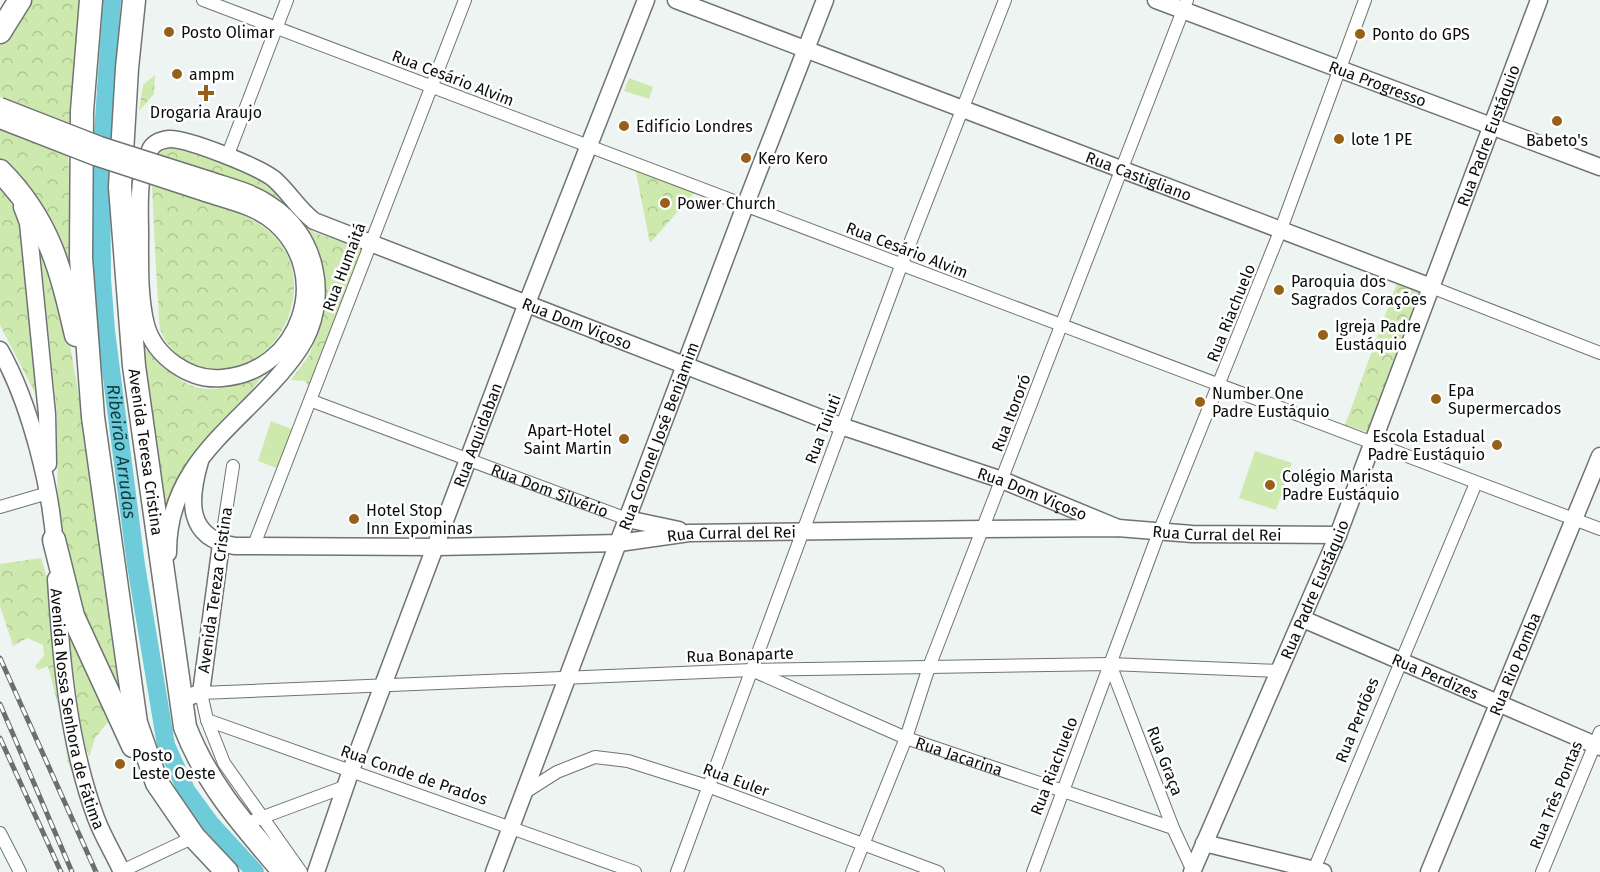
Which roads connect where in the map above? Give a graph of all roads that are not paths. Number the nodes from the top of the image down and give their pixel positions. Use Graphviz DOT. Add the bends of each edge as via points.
graph roads {
  1 [pos="20,0"];
  2 [pos="91,0"];
  3 [pos="134,0"];
  4 [pos="203,0"];
  5 [pos="288,0"];
  6 [pos="465,0"];
  7 [pos="646,0"];
  8 [pos="676,0"];
  9 [pos="825,0"];
  10 [pos="1005,0"];
  11 [pos="1156,0"];
  12 [pos="1365,0"];
  13 [pos="1539,0"];
  14 [pos="1185,5"];
  15 [pos="276,30"];
  16 [pos="0,32"];
  17 [pos="807,48"];
  18 [pos="1340,68"];
  19 [pos="432,88"];
  20 [pos="0,106"];
  21 [pos="962,108"];
  22 [pos="0,120"];
  23 [pos="1492,124"];
  24 [pos="590,147"];
  25 [pos="227,157"];
  26 [pos="1600,167"];
  27 [pos="1123,168"];
  28 [pos="7,178"];
  29 [pos="120,187"];
  30 [pos="208,187"];
  31 [pos="745,206"];
  32 [pos="1281,230"];
  33 [pos="370,244"];
  34 [pos="140,251"];
  35 [pos="901,266"];
  36 [pos="1431,286"];
  37 [pos="527,303"];
  38 [pos="1063,326"];
  39 [pos="0,350"];
  40 [pos="1600,353"];
  41 [pos="687,366"];
  42 [pos="1220,385"];
  43 [pos="312,401"];
  44 [pos="93,417"];
  45 [pos="842,426"];
  46 [pos="1375,443"];
  47 [pos="1600,456"];
  48 [pos="469,458"];
  49 [pos="200,461"];
  50 [pos="233,466"];
  51 [pos="1002,480"];
  52 [pos="1476,483"];
  53 [pos="48,493"];
  54 [pos="0,507"];
  55 [pos="627,519"];
  56 [pos="1576,519"];
  57 [pos="1118,528"];
  58 [pos="983,529"];
  59 [pos="1600,529"];
  60 [pos="801,532"];
  61 [pos="1160,532"];
  62 [pos="689,533"];
  63 [pos="1338,536"];
  64 [pos="54,540"];
  65 [pos="619,543"];
  66 [pos="221,544"];
  67 [pos="254,545"];
  68 [pos="436,547"];
  69 [pos="1303,619"];
  70 [pos="168,620"];
  71 [pos="125,649"];
  72 [pos="1400,659"];
  73 [pos="1110,664"];
  74 [pos="929,667"];
  75 [pos="752,670"];
  76 [pos="1279,671"];
  77 [pos="566,680"];
  78 [pos="382,687"];
  79 [pos="191,696"];
  80 [pos="1500,703"];
  81 [pos="207,720"];
  82 [pos="121,722"];
  83 [pos="906,738"];
  84 [pos="1598,741"];
  85 [pos="351,770"];
  86 [pos="155,780"];
  87 [pos="344,787"];
  88 [pos="710,787"];
  89 [pos="1063,790"];
  90 [pos="524,793"];
  91 [pos="252,820"];
  92 [pos="511,826"];
  93 [pos="1173,828"];
  94 [pos="0,833"];
  95 [pos="194,837"];
  96 [pos="1204,843"];
  97 [pos="862,844"];
  98 [pos="1191,871"];
  99 [pos="1316,871"];
  100 [pos="20,872"];
  101 [pos="122,872"];
  102 [pos="227,872"];
  103 [pos="284,872"];
  104 [pos="301,872"];
  105 [pos="316,872"];
  106 [pos="494,872"];
  107 [pos="635,872"];
  108 [pos="677,872"];
  109 [pos="852,872"];
  110 [pos="938,872"];
  111 [pos="1032,872"];
  112 [pos="1429,872"];
  113 [pos="1542,872"];
  1 -- 16 [label="highway"];
  2 -- 44 [label="highway" via="82,111 81,258"];
  3 -- 29 [label="highway, Avenida Teresa Cristina"];
  4 -- 15 [label="street, Rua Cesário Alvim"];
  5 -- 15 [label="street"];
  6 -- 19 [label="street, Rua Humaitá"];
  7 -- 24 [label="street, Rua Aquidaban"];
  8 -- 17 [label="street, Rua Castigliano"];
  9 -- 17 [label="street, Rua Coronel José Benjamim"];
  10 -- 21 [label="street, Rua Tuiuti"];
  11 -- 14 [label="street, Rua Progresso"];
  12 -- 18 [label="street, Rua Riachuelo"];
  13 -- 23 [label="street, Rua Padre Eustáquio"];
  14 -- 18 [label="street, Rua Progresso"];
  14 -- 27 [label="street, Rua Itororó"];
  15 -- 19 [label="street, Rua Cesário Alvim"];
  15 -- 25 [label="street"];
  17 -- 21 [label="street, Rua Castigliano"];
  17 -- 31 [label="street, Rua Coronel José Benjamim"];
  18 -- 23 [label="street, Rua Progresso"];
  18 -- 32 [label="street, Rua Riachuelo"];
  19 -- 24 [label="street, Rua Cesário Alvim"];
  19 -- 33 [label="street, Rua Humaitá"];
  20 -- 30 [label="street, bridge"];
  21 -- 27 [label="street, Rua Castigliano"];
  21 -- 35 [label="street, Rua Tuiuti"];
  22 -- 30 [label="street, bridge" via="95,157"];
  23 -- 26 [label="street, Rua Progresso"];
  23 -- 36 [label="street, Rua Padre Eustáquio"];
  24 -- 31 [label="street, Rua Cesário Alvim"];
  24 -- 37 [label="street, Rua Aquidaban"];
  25 -- 33 [label="street, Rua Dom Viçoso" via="272,178 301,212 314,221"];
  25 -- 34 [label="street, Rua Dom Viçoso" via="179,140 155,143 140,186"];
  27 -- 32 [label="street, Rua Castigliano"];
  27 -- 38 [label="street, Rua Itororó"];
  28 -- 44 [label="highway" via="44,228 62,273"];
  28 -- 53 [label="street" via="28,223 47,414"];
  29 -- 34 [label="highway"];
  29 -- 70 [label="highway, Avenida Teresa Cristina" via="134,366"];
  30 -- 34 [label="street" via="262,213 294,246 306,296 303,312 281,351 243,374 221,378 198,376 180,368 166,357 147,326"];
  30 -- 49 [label="street" via="270,204 298,230 314,264 317,303 300,347"];
  31 -- 35 [label="street, Rua Cesário Alvim"];
  31 -- 41 [label="street, Rua Coronel José Benjamim"];
  32 -- 36 [label="street, Rua Castigliano"];
  32 -- 42 [label="street, Rua Riachuelo"];
  33 -- 37 [label="street, Rua Dom Viçoso"];
  33 -- 43 [label="street, Rua Humaitá"];
  35 -- 38 [label="street, Rua Cesário Alvim"];
  35 -- 45 [label="street, Rua Tuiuti"];
  36 -- 40 [label="street, Rua Castigliano"];
  36 -- 46 [label="street, Rua Padre Eustáquio"];
  37 -- 41 [label="street, Rua Dom Viçoso"];
  37 -- 48 [label="street, Rua Aquidaban"];
  38 -- 42 [label="street, Rua Cesário Alvim"];
  38 -- 51 [label="street, Rua Itororó"];
  39 -- 53 [label="street" via="11,369"];
  41 -- 45 [label="street, Rua Dom Viçoso"];
  41 -- 55 [label="street, Rua Coronel José Benjamim"];
  42 -- 46 [label="street, Rua Cesário Alvim"];
  42 -- 61 [label="street, Rua Riachuelo"];
  43 -- 48 [label="street, Rua Dom Silvério"];
  43 -- 67 [label="street, Rua Humaitá"];
  44 -- 71 [label="highway"];
  45 -- 51 [label="street, Rua Dom Viçoso"];
  45 -- 60 [label="street, Rua Tuiuti"];
  46 -- 52 [label="street, Rua Cesário Alvim"];
  46 -- 63 [label="street, Rua Padre Eustáquio"];
  47 -- 56 [label="street, Rua Rio Pomba"];
  48 -- 55 [label="street, Rua Dom Silvério"];
  48 -- 68 [label="street, Rua Aquidaban"];
  49 -- 66 [label="street" via="190,501 194,516 208,536"];
  49 -- 70 [label="street" via="174,502 169,519"];
  50 -- 66 [label="street, Avenida Tereza Cristina"];
  51 -- 57 [label="street, Rua Dom Viçoso"];
  51 -- 58 [label="street, Rua Itororó"];
  52 -- 56 [label="street, Rua Cesário Alvim"];
  52 -- 72 [label="street, Rua Perdões"];
  53 -- 54 [label="street"];
  53 -- 64 [label="street, Avenida Nossa Senhora de Fátima"];
  55 -- 62 [label="street, Rua Dom Silvério"];
  55 -- 65 [label="street, Rua Coronel José Benjamim"];
  56 -- 59 [label="street, Rua Cesário Alvim"];
  56 -- 80 [label="street, Rua Rio Pomba"];
  57 -- 58 [label="street, Rua Curral del Rei"];
  57 -- 61 [label="street, Rua Curral del Rei"];
  58 -- 60 [label="street, Rua Curral del Rei"];
  58 -- 74 [label="street, Rua Itororó"];
  60 -- 62 [label="street, Rua Curral del Rei"];
  60 -- 75 [label="street, Rua Tuiuti"];
  61 -- 63 [label="street, Rua Curral del Rei"];
  61 -- 73 [label="street, Rua Riachuelo"];
  62 -- 65 [label="street, Rua Curral del Rei"];
  63 -- 69 [label="street, Rua Padre Eustáquio"];
  64 -- 82 [label="highway" via="74,616"];
  64 -- 101 [label="street, Avenida Nossa Senhora de Fátima" via="60,640 73,731 96,819"];
  65 -- 68 [label="street, Rua Curral del Rei"];
  65 -- 77 [label="street, Rua Coronel José Benjamim"];
  66 -- 67 [label="street, Rua Curral del Rei"];
  66 -- 79 [label="street, Avenida Tereza Cristina"];
  67 -- 68 [label="street, Rua Curral del Rei"];
  68 -- 78 [label="street, Rua Aquidaban"];
  69 -- 72 [label="street, Rua Perdizes"];
  69 -- 76 [label="street, Rua Padre Eustáquio"];
  70 -- 79 [label="highway, Avenida Teresa Cristina"];
  71 -- 82 [label="highway"];
  71 -- 86 [label="highway" via="136,723"];
  72 -- 80 [label="street, Rua Perdizes"];
  72 -- 99 [label="street, Rua Perdões"];
  73 -- 74 [label="street, Rua Bonaparte"];
  73 -- 76 [label="street, Rua Bonaparte"];
  73 -- 89 [label="street, Rua Riachuelo"];
  73 -- 93 [label="street, Rua Graça"];
  74 -- 75 [label="street, Rua Bonaparte"];
  74 -- 83 [label="street, Rua Itororó"];
  75 -- 77 [label="street, Rua Bonaparte"];
  75 -- 83 [label="street, Rua Jacarina"];
  75 -- 88 [label="street, Rua Tuiuti"];
  76 -- 96 [label="street, Rua Padre Eustáquio"];
  77 -- 78 [label="street, Rua Bonaparte"];
  77 -- 90 [label="street, Rua Coronel José Benjamim"];
  78 -- 79 [label="street, Rua Bonaparte"];
  78 -- 85 [label="street, Rua Aquidaban"];
  79 -- 81 [label="street"];
  79 -- 91 [label="highway, Avenida Teresa Cristina" via="185,727 195,753 222,798"];
  80 -- 84 [label="street, Rua Perdizes"];
  80 -- 112 [label="street, Rua Rio Pomba"];
  81 -- 85 [label="street, Rua Conde de Prados"];
  81 -- 91 [label="street"];
  82 -- 86 [label="highway"];
  83 -- 89 [label="street, Rua Jacarina"];
  83 -- 97 [label="street, Rua Itororó"];
  84 -- 113 [label="street, Rua Três Pontas"];
  85 -- 87 [label="street, Rua Aquidaban"];
  85 -- 92 [label="street, Rua Conde de Prados"];
  86 -- 95 [label="highway"];
  87 -- 91 [label="street"];
  87 -- 105 [label="street, Rua Aquidaban"];
  88 -- 90 [label="street, Rua Euler" via="628,761 595,758 557,772"];
  88 -- 97 [label="street, Rua Euler"];
  88 -- 108 [label="street, Rua Tuiuti"];
  89 -- 93 [label="street, Rua Jacarina"];
  89 -- 111 [label="street, Rua Riachuelo"];
  90 -- 92 [label="street, Rua Coronel José Benjamim"];
  91 -- 103 [label="highway, Avenida Teresa Cristina"];
  91 -- 104 [label="street"];
  92 -- 106 [label="street, Rua Coronel José Benjamim"];
  92 -- 107 [label="street, Rua Conde de Prados"];
  93 -- 98 [label="street, Rua Graça"];
  94 -- 100 [label="street"];
  95 -- 101 [label="street"];
  95 -- 102 [label="highway"];
  96 -- 98 [label="street, Rua Padre Eustáquio"];
  96 -- 99 [label="street"];
  97 -- 109 [label="street, Rua Itororó"];
  97 -- 110 [label="street, Rua Euler"];
}
